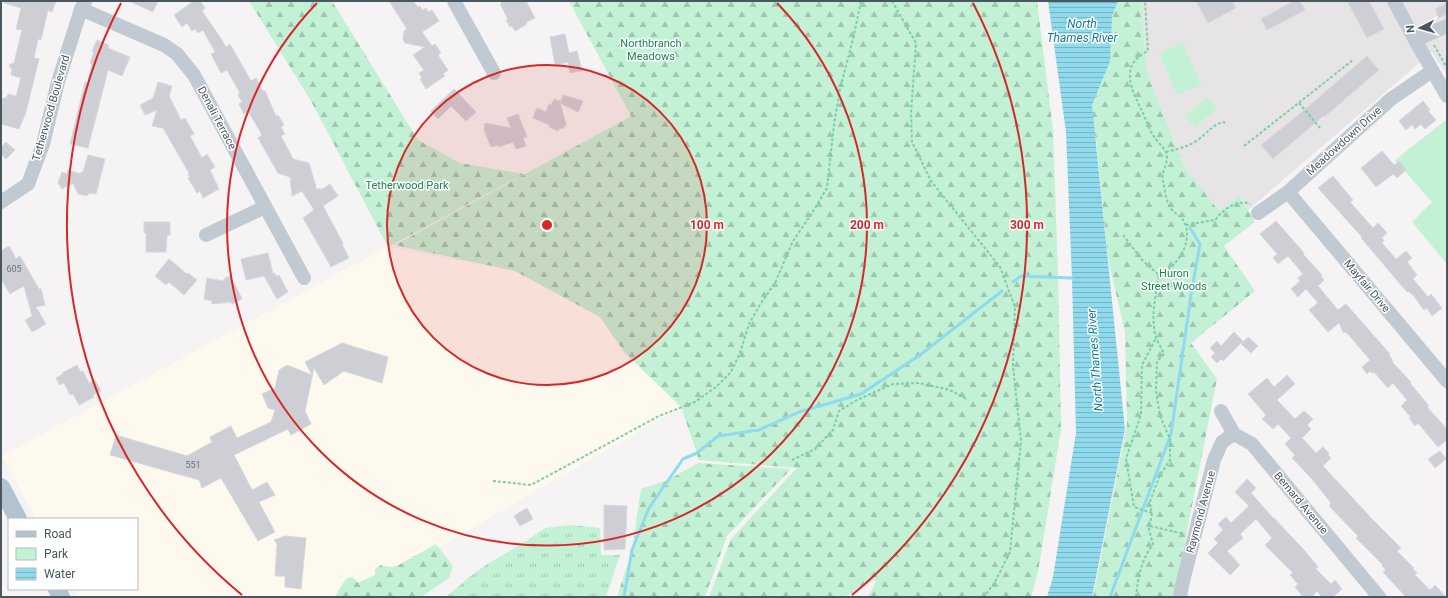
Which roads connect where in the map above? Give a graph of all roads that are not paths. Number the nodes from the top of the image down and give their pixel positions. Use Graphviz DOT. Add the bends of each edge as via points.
graph roads {
  1 [pos="454,1"];
  2 [pos="1394,1"];
  3 [pos="83,5"];
  4 [pos="1447,26"];
  5 [pos="1415,40"];
  6 [pos="1432,71"];
  7 [pos="494,73"];
  8 [pos="1447,96"];
  9 [pos="1288,192"];
  10 [pos="1,202"];
  11 [pos="266,207"];
  12 [pos="1258,213"];
  13 [pos="206,236"];
  14 [pos="304,278"];
  15 [pos="1447,381"];
  16 [pos="1221,411"];
  17 [pos="1234,434"];
  18 [pos="1,487"];
  19 [pos="17,518"];
  20 [pos="1180,597"];
  21 [pos="1379,597"];
  1 -- 7 [label="street"];
  2 -- 5 [label="street"];
  3 -- 10 [label="street, Tetherwood Boulevard" via="28,184"];
  3 -- 11 [label="street, Denali Terrace" via="177,54 194,75"];
  4 -- 5 [label="street"];
  5 -- 6 [label="street"];
  6 -- 8 [label="street"];
  6 -- 9 [label="street, Meadowdown Drive" via="1391,99"];
  9 -- 12 [label="street, Meadowdown Drive"];
  9 -- 15 [label="street, Mayfair Drive"];
  11 -- 13 [label="street"];
  11 -- 14 [label="street, Denali Terrace"];
  16 -- 17 [label="street"];
  17 -- 20 [label="street, Raymond Avenue" via="1222,442 1214,460"];
  17 -- 21 [label="street, Bernard Avenue" via="1252,444"];
  18 -- 19 [label="main road"];
}
